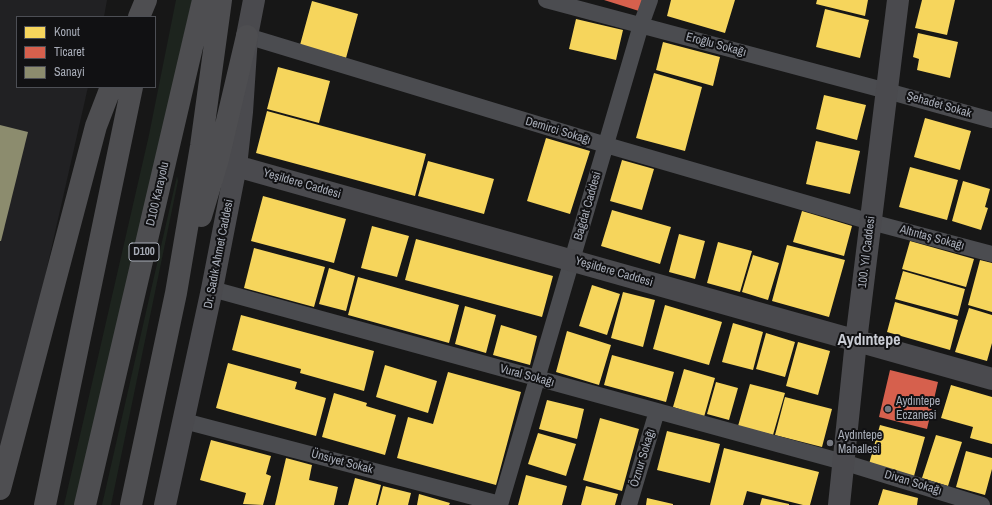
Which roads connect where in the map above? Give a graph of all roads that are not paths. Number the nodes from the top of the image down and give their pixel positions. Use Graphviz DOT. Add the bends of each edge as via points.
graph roads {
  1 [pos="146,0"];
  2 [pos="150,0"];
  3 [pos="203,0"];
  4 [pos="221,0"];
  5 [pos="254,0"];
  6 [pos="546,0"];
  7 [pos="650,0"];
  8 [pos="898,0"];
  9 [pos="139,16"];
  10 [pos="146,16"];
  11 [pos="642,26"];
  12 [pos="247,36"];
  13 [pos="111,88"];
  14 [pos="132,88"];
  15 [pos="887,91"];
  16 [pos="992,120"];
  17 [pos="606,145"];
  18 [pos="236,166"];
  19 [pos="871,222"];
  20 [pos="992,254"];
  21 [pos="572,260"];
  22 [pos="212,289"];
  23 [pos="176,293"];
  24 [pos="856,341"];
  25 [pos="76,352"];
  26 [pos="537,379"];
  27 [pos="992,380"];
  28 [pos="657,411"];
  29 [pos="184,421"];
  30 [pos="843,462"];
  31 [pos="0,489"];
  32 [pos="500,504"];
  33 [pos="34,505"];
  34 [pos="45,505"];
  35 [pos="85,505"];
  36 [pos="130,505"];
  37 [pos="165,505"];
  38 [pos="628,505"];
  39 [pos="839,505"];
  40 [pos="982,505"];
  1 -- 9 [label="highway"];
  2 -- 10 [label="highway"];
  3 -- 35 [label="highway, D100 Karayolu / D100"];
  4 -- 23 [label="highway" via="202,146"];
  5 -- 12 [label="street, Dr. Sadık Ahmet Caddesi"];
  6 -- 11 [label="street, Eroğlu Sokağı"];
  7 -- 11 [label="street, Bağdat Caddesi"];
  8 -- 15 [label="street, 100. Yıl Caddesi"];
  11 -- 15 [label="street, Eroğlu Sokağı"];
  11 -- 17 [label="street, Bağdat Caddesi"];
  12 -- 17 [label="street, Demirci Sokağı"];
  12 -- 18 [label="street, Dr. Sadık Ahmet Caddesi"];
  12 -- 23 [label="highway" via="218,159"];
  13 -- 31 [label="highway" via="96,126"];
  14 -- 25 [label="highway"];
  15 -- 16 [label="street, Şehadet Sokak"];
  15 -- 19 [label="street, 100. Yıl Caddesi"];
  17 -- 19 [label="street, Demirci Sokağı"];
  17 -- 21 [label="street, Bağdat Caddesi"];
  18 -- 21 [label="street, Yeşildere Caddesi"];
  18 -- 22 [label="street, Dr. Sadık Ahmet Caddesi"];
  19 -- 20 [label="street, Altıntaş Sokağı"];
  19 -- 24 [label="street, 100. Yıl Caddesi"];
  21 -- 24 [label="street, Yeşildere Caddesi"];
  21 -- 26 [label="street, Bağdat Caddesi"];
  22 -- 26 [label="street, Vural Sokağı"];
  22 -- 29 [label="street, Dr. Sadık Ahmet Caddesi"];
  23 -- 36 [label="highway"];
  24 -- 27 [label="street, Yeşildere Caddesi"];
  24 -- 30 [label="street, 100. Yıl Caddesi"];
  25 -- 33 [label="highway"];
  25 -- 34 [label="highway"];
  26 -- 28 [label="street, Vural Sokağı"];
  26 -- 32 [label="street, Bağdat Caddesi"];
  28 -- 30 [label="street, Vural Sokağı"];
  28 -- 38 [label="street, Öznur Sokağı"];
  29 -- 32 [label="street, Ünsiyet Sokak"];
  29 -- 37 [label="street, Dr. Sadık Ahmet Caddesi"];
  30 -- 39 [label="street, 100. Yıl Caddesi"];
  30 -- 40 [label="street, Divan Sokağı"];
}
